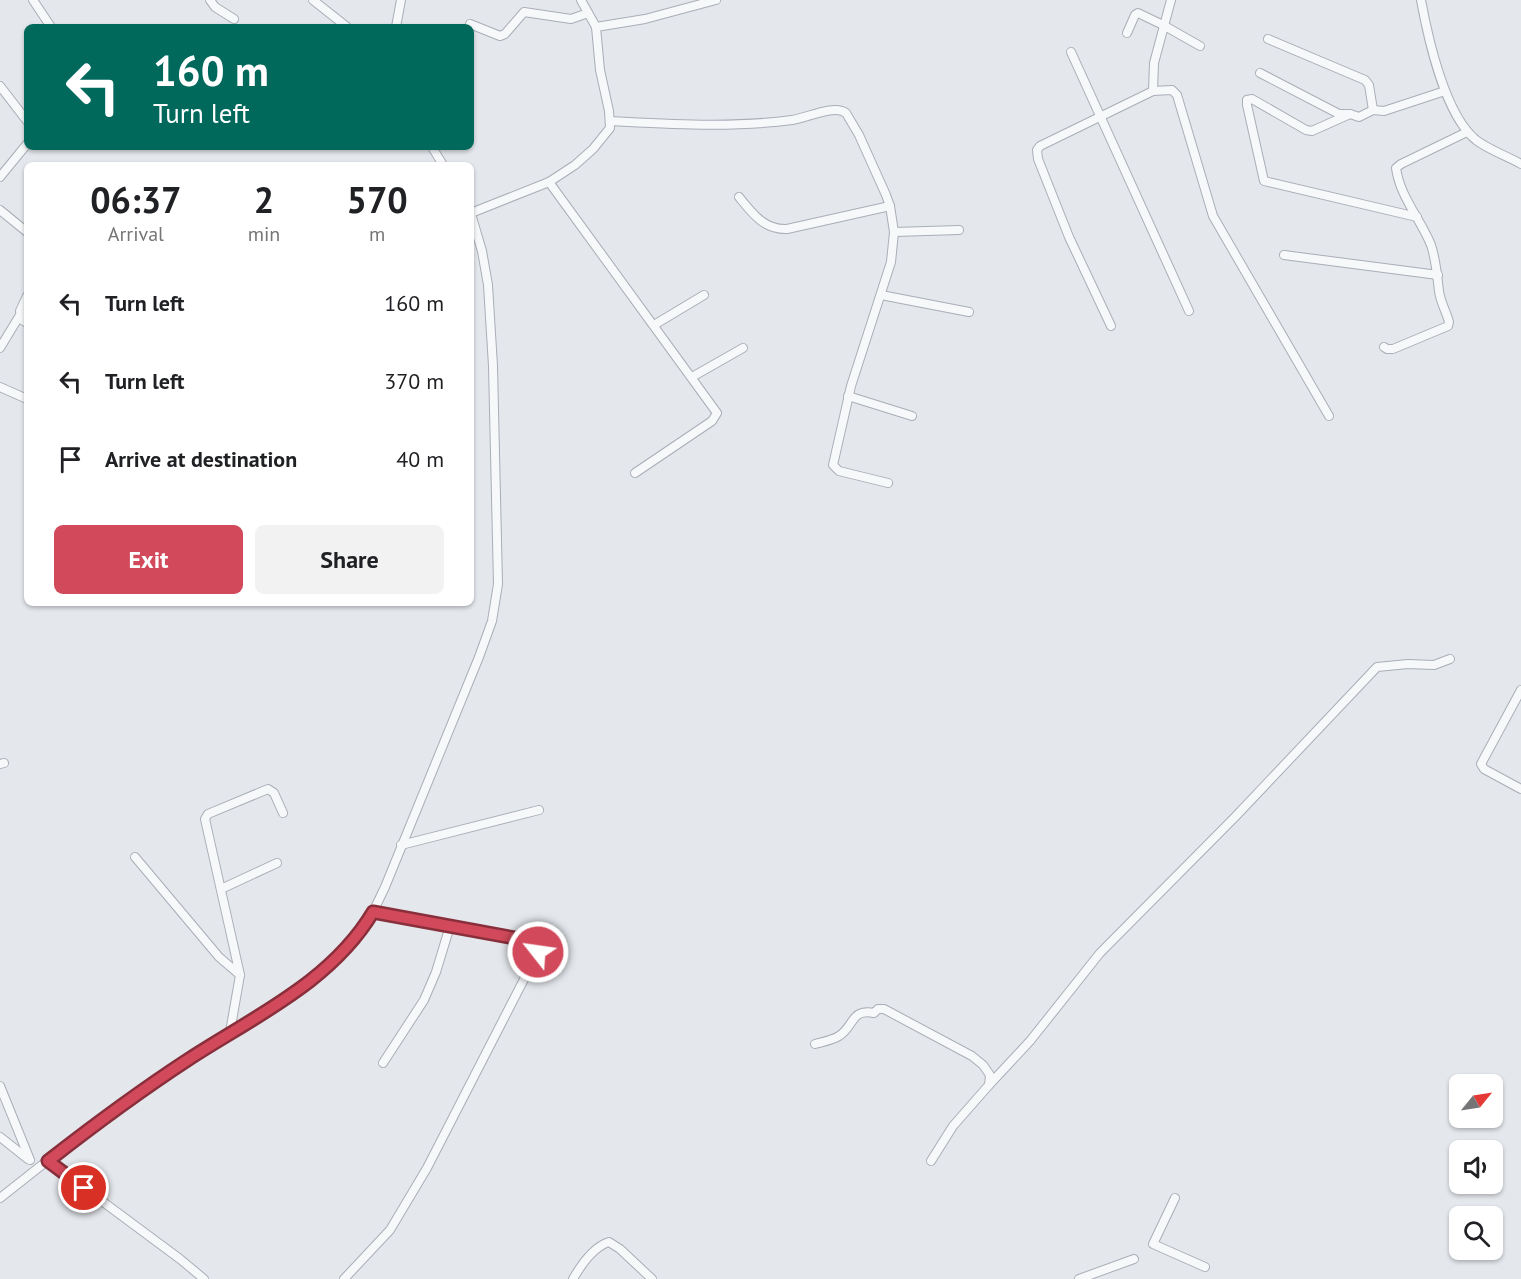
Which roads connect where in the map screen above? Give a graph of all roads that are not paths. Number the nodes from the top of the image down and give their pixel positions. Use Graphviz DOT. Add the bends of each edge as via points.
graph roads {
  1 [pos="33,0"];
  2 [pos="210,0"];
  3 [pos="313,0"];
  4 [pos="401,0"];
  5 [pos="524,0"];
  6 [pos="581,0"];
  7 [pos="716,0"];
  8 [pos="1171,0"];
  9 [pos="1421,0"];
  10 [pos="524,12"];
  11 [pos="588,14"];
  12 [pos="234,19"];
  13 [pos="49,24"];
  14 [pos="343,24"];
  15 [pos="397,24"];
  16 [pos="1163,25"];
  17 [pos="474,26"];
  18 [pos="596,27"];
  19 [pos="1127,33"];
  20 [pos="1268,39"];
  21 [pos="1200,45"];
  22 [pos="1071,52"];
  23 [pos="1260,73"];
  24 [pos="0,86"];
  25 [pos="1153,91"];
  26 [pos="1445,91"];
  27 [pos="1373,110"];
  28 [pos="1350,114"];
  29 [pos="1101,116"];
  30 [pos="24,117"];
  31 [pos="610,121"];
  32 [pos="1467,132"];
  33 [pos="24,148"];
  34 [pos="1521,164"];
  35 [pos="0,177"];
  36 [pos="549,182"];
  37 [pos="739,197"];
  38 [pos="890,206"];
  39 [pos="0,210"];
  40 [pos="474,213"];
  41 [pos="1417,218"];
  42 [pos="474,224"];
  43 [pos="24,230"];
  44 [pos="959,230"];
  45 [pos="894,232"];
  46 [pos="1284,255"];
  47 [pos="1438,275"];
  48 [pos="704,295"];
  49 [pos="881,295"];
  50 [pos="24,302"];
  51 [pos="1189,311"];
  52 [pos="969,312"];
  53 [pos="20,315"];
  54 [pos="24,321"];
  55 [pos="654,325"];
  56 [pos="1111,326"];
  57 [pos="1384,347"];
  58 [pos="0,348"];
  59 [pos="743,348"];
  60 [pos="692,377"];
  61 [pos="0,387"];
  62 [pos="848,396"];
  63 [pos="24,398"];
  64 [pos="912,416"];
  65 [pos="1329,416"];
  66 [pos="635,473"];
  67 [pos="888,483"];
  68 [pos="1450,659"];
  69 [pos="1521,690"];
  70 [pos="1521,789"];
  71 [pos="539,810"];
  72 [pos="283,813"];
  73 [pos="401,845"];
  74 [pos="135,857"];
  75 [pos="277,863"];
  76 [pos="221,889"];
  77 [pos="373,912"];
  78 [pos="450,926"];
  79 [pos="240,975"];
  80 [pos="230,1032"];
  81 [pos="815,1044"];
  82 [pos="383,1063"];
  83 [pos="989,1085"];
  84 [pos="0,1086"];
  85 [pos="0,1137"];
  86 [pos="30,1160"];
  87 [pos="48,1161"];
  88 [pos="932,1161"];
  89 [pos="32,1173"];
  90 [pos="0,1198"];
  91 [pos="1175,1198"];
  92 [pos="1134,1259"];
  93 [pos="1205,1267"];
  94 [pos="204,1279"];
  95 [pos="344,1279"];
  96 [pos="573,1279"];
  97 [pos="652,1279"];
  98 [pos="1078,1279"];
  1 -- 13 [label="street"];
  2 -- 12 [label="street"];
  3 -- 14 [label="street"];
  4 -- 15 [label="street"];
  5 -- 10 [label="street"];
  6 -- 11 [label="street"];
  7 -- 18 [label="street"];
  8 -- 16 [label="street"];
  9 -- 26 [label="street"];
  10 -- 11 [label="street" via="571,19"];
  10 -- 17 [label="street" via="500,36"];
  11 -- 18 [label="street"];
  16 -- 19 [label="street" via="1137,14"];
  16 -- 21 [label="street"];
  16 -- 25 [label="street" via="1154,63"];
  18 -- 31 [label="street"];
  20 -- 27 [label="street" via="1365,80"];
  22 -- 29 [label="street"];
  23 -- 28 [label="street" via="1339,114"];
  24 -- 30 [label="street"];
  25 -- 29 [label="street"];
  25 -- 65 [label="street" via="1172,90 1177,95 1213,216"];
  26 -- 27 [label="street" via="1384,111"];
  26 -- 32 [label="street"];
  27 -- 28 [label="street" via="1359,117"];
  28 -- 41 [label="street" via="1312,131 1252,99 1247,100 1264,181"];
  29 -- 51 [label="street"];
  29 -- 56 [label="street" via="1040,146 1036,154"];
  31 -- 36 [label="street" via="605,136 593,149"];
  31 -- 38 [label="street" via="719,125 789,120 840,109 859,135"];
  32 -- 34 [label="street"];
  32 -- 41 [label="street" via="1396,168 1402,192"];
  33 -- 35 [label="street"];
  36 -- 40 [label="street"];
  36 -- 55 [label="street"];
  37 -- 38 [label="street" via="765,225 777,230"];
  38 -- 45 [label="street"];
  39 -- 43 [label="street"];
  41 -- 47 [label="street" via="1431,245"];
  42 -- 73 [label="street" via="488,285 498,584 492,621 482,648"];
  44 -- 45 [label="street"];
  45 -- 49 [label="street" via="891,262"];
  46 -- 47 [label="street"];
  47 -- 57 [label="street" via="1448,326 1393,349"];
  48 -- 55 [label="street"];
  49 -- 52 [label="street"];
  49 -- 62 [label="street"];
  50 -- 53 [label="street"];
  53 -- 54 [label="street"];
  53 -- 58 [label="street"];
  55 -- 60 [label="street"];
  59 -- 60 [label="street"];
  60 -- 66 [label="street" via="716,416"];
  61 -- 63 [label="street"];
  62 -- 64 [label="street"];
  62 -- 67 [label="street" via="834,467"];
  68 -- 83 [label="street" via="1434,665 1377,667 1100,953 1030,1041"];
  69 -- 70 [label="street" via="1481,764 1491,774"];
  71 -- 73 [label="street"];
  72 -- 76 [label="street" via="270,789 208,814 205,824"];
  73 -- 77 [label="street"];
  74 -- 79 [label="street" via="219,957"];
  75 -- 76 [label="street"];
  76 -- 79 [label="street"];
  77 -- 78 [label="street"];
  77 -- 80 [label="street" via="330,966"];
  78 -- 82 [label="street" via="424,1000"];
  78 -- 95 [label="street" via="531,941 538,948 538,956 427,1168 390,1230"];
  79 -- 80 [label="street"];
  80 -- 87 [label="street" via="149,1085"];
  81 -- 83 [label="street" via="839,1036 858,1014 874,1014 884,1009 972,1056 990,1075"];
  83 -- 88 [label="street" via="953,1126"];
  84 -- 86 [label="street"];
  85 -- 86 [label="street"];
  86 -- 89 [label="street"];
  87 -- 89 [label="street"];
  87 -- 94 [label="street"];
  89 -- 90 [label="street"];
  91 -- 93 [label="street" via="1154,1244"];
  92 -- 98 [label="street"];
  96 -- 97 [label="street" via="586,1259 609,1242"];
}
